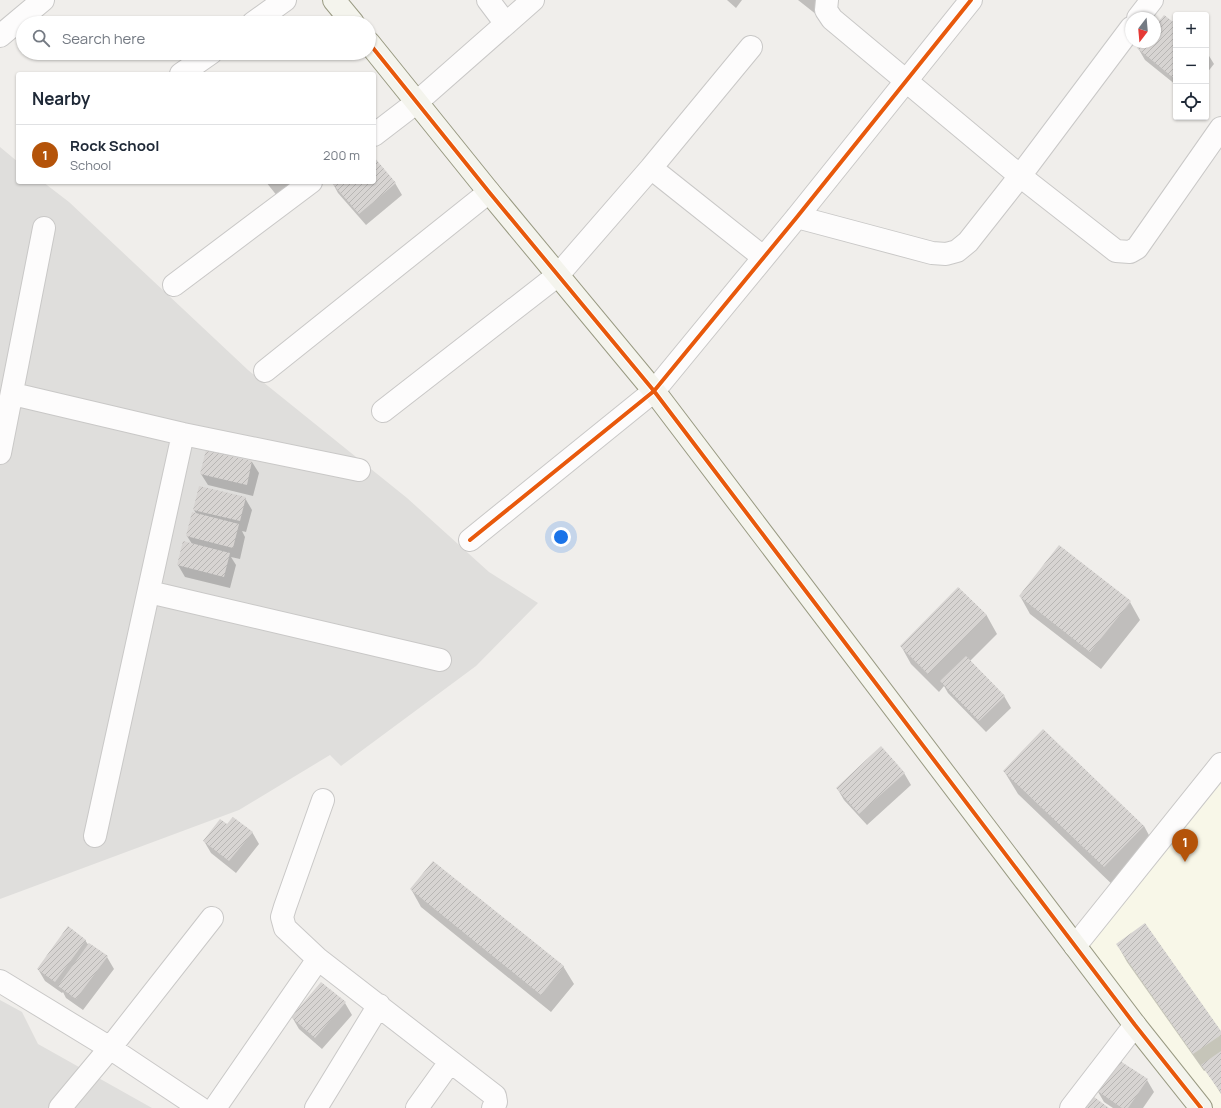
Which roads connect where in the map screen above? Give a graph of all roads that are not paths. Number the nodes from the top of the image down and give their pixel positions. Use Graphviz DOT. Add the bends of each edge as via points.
graph roads {
  1 [pos="43,0"];
  2 [pos="285,0"];
  3 [pos="334,0"];
  4 [pos="488,0"];
  5 [pos="533,0"];
  6 [pos="827,0"];
  7 [pos="971,0"];
  8 [pos="1152,0"];
  9 [pos="1143,12"];
  10 [pos="24,16"];
  11 [pos="263,16"];
  12 [pos="347,16"];
  13 [pos="16,23"];
  14 [pos="506,24"];
  15 [pos="0,36"];
  16 [pos="1125,36"];
  17 [pos="751,47"];
  18 [pos="376,52"];
  19 [pos="201,60"];
  20 [pos="184,72"];
  21 [pos="904,81"];
  22 [pos="417,102"];
  23 [pos="1221,128"];
  24 [pos="376,133"];
  25 [pos="651,168"];
  26 [pos="1020,176"];
  27 [pos="308,184"];
  28 [pos="489,192"];
  29 [pos="797,217"];
  30 [pos="44,228"];
  31 [pos="763,257"];
  32 [pos="558,275"];
  33 [pos="174,285"];
  34 [pos="265,371"];
  35 [pos="654,391"];
  36 [pos="13,394"];
  37 [pos="383,410"];
  38 [pos="183,434"];
  39 [pos="0,453"];
  40 [pos="359,470"];
  41 [pos="470,540"];
  42 [pos="149,592"];
  43 [pos="440,660"];
  44 [pos="1221,764"];
  45 [pos="323,800"];
  46 [pos="96,836"];
  47 [pos="212,918"];
  48 [pos="1075,946"];
  49 [pos="318,959"];
  50 [pos="0,981"];
  51 [pos="379,1005"];
  52 [pos="1134,1025"];
  53 [pos="110,1048"];
  54 [pos="450,1062"];
  55 [pos="1194,1105"];
  56 [pos="60,1108"];
  57 [pos="200,1108"];
  58 [pos="215,1108"];
  59 [pos="316,1108"];
  60 [pos="417,1108"];
  61 [pos="493,1108"];
  62 [pos="1071,1108"];
  1 -- 10 [label="street"];
  2 -- 11 [label="street"];
  3 -- 12 [label="street"];
  4 -- 14 [label="street"];
  5 -- 14 [label="street"];
  6 -- 21 [label="street" via="826,10 832,19"];
  7 -- 21 [label="street"];
  8 -- 9 [label="street"];
  13 -- 15 [label="street"];
  14 -- 22 [label="street"];
  16 -- 26 [label="street"];
  17 -- 25 [label="street"];
  18 -- 22 [label="street"];
  19 -- 20 [label="street"];
  21 -- 26 [label="street"];
  21 -- 29 [label="street"];
  22 -- 24 [label="street"];
  22 -- 28 [label="street"];
  23 -- 26 [label="street" via="1137,248 1130,252 1116,251"];
  25 -- 31 [label="street"];
  25 -- 32 [label="street"];
  26 -- 29 [label="street" via="968,242 956,251 946,254 932,253"];
  27 -- 33 [label="street"];
  28 -- 32 [label="street"];
  28 -- 34 [label="street"];
  29 -- 31 [label="street"];
  30 -- 36 [label="street"];
  31 -- 35 [label="street"];
  32 -- 35 [label="street"];
  32 -- 37 [label="street"];
  35 -- 41 [label="street"];
  35 -- 48 [label="street"];
  36 -- 38 [label="street"];
  36 -- 39 [label="street"];
  38 -- 40 [label="street"];
  38 -- 42 [label="street"];
  42 -- 43 [label="street"];
  42 -- 46 [label="street"];
  44 -- 48 [label="street"];
  45 -- 49 [label="street" via="282,918 284,928"];
  47 -- 53 [label="street"];
  48 -- 52 [label="street"];
  49 -- 51 [label="street"];
  49 -- 58 [label="street"];
  50 -- 53 [label="street"];
  51 -- 54 [label="street"];
  51 -- 59 [label="street"];
  52 -- 55 [label="street"];
  52 -- 62 [label="street"];
  53 -- 56 [label="street"];
  53 -- 57 [label="street"];
  54 -- 60 [label="street"];
  54 -- 61 [label="street" via="495,1096"];
}
